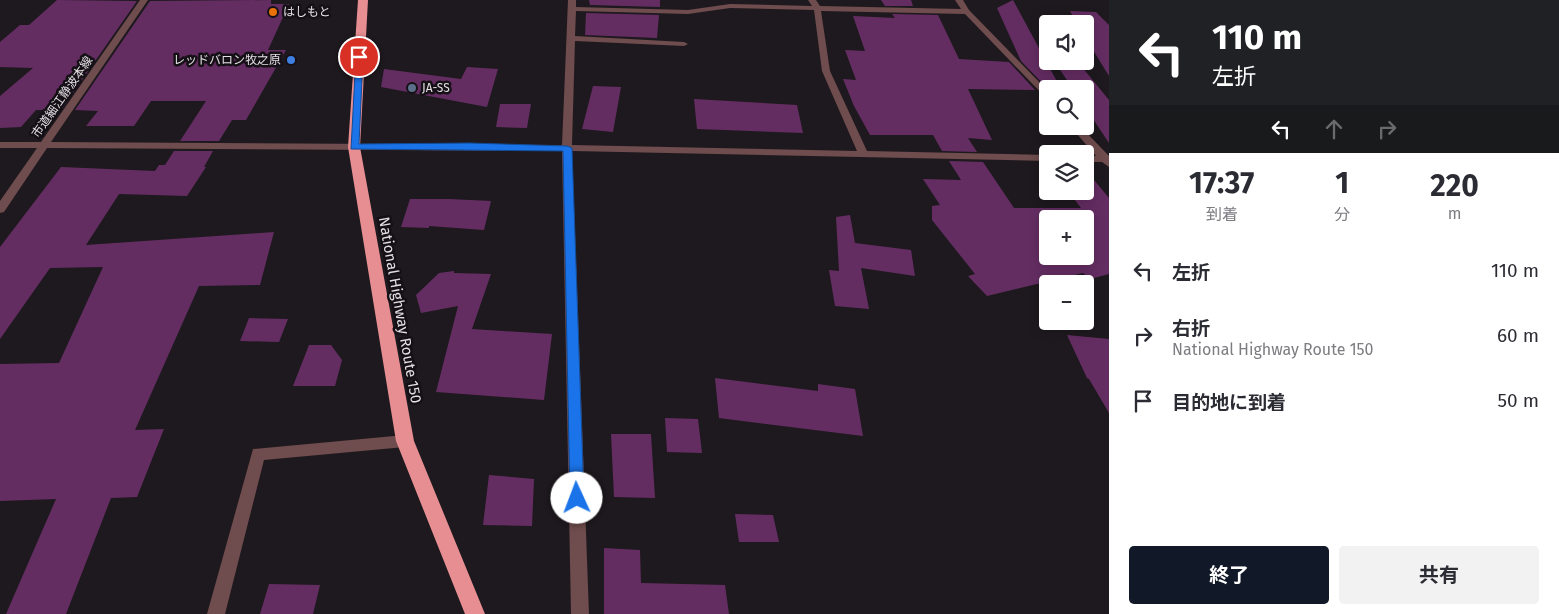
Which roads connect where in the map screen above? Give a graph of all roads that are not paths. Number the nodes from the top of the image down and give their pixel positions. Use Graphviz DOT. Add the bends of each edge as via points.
graph roads {
  1 [pos="144,0"];
  2 [pos="363,0"];
  3 [pos="959,0"];
  4 [pos="815,3"];
  5 [pos="572,4"];
  6 [pos="968,12"];
  7 [pos="571,38"];
  8 [pos="684,44"];
  9 [pos="1039,87"];
  10 [pos="1083,135"];
  11 [pos="0,145"];
  12 [pos="43,146"];
  13 [pos="354,147"];
  14 [pos="567,148"];
  15 [pos="863,154"];
  16 [pos="1039,158"];
  17 [pos="1094,160"];
  18 [pos="1108,161"];
  19 [pos="0,208"];
  20 [pos="405,441"];
  21 [pos="216,614"];
  22 [pos="475,614"];
  23 [pos="580,614"];
  1 -- 12 [label="street, 市道細江静波本線"];
  2 -- 13 [label="highway, National Highway Route 150"];
  3 -- 6 [label="street"];
  4 -- 5 [label="street" via="730,6 688,12"];
  4 -- 6 [label="street"];
  4 -- 15 [label="street" via="826,71"];
  5 -- 7 [label="street"];
  6 -- 9 [label="street"];
  7 -- 8 [label="street"];
  7 -- 14 [label="street"];
  10 -- 18 [label="street"];
  11 -- 12 [label="street"];
  12 -- 13 [label="street"];
  12 -- 19 [label="street, 市道細江静波本線"];
  13 -- 14 [label="street"];
  13 -- 20 [label="highway, National Highway Route 150"];
  14 -- 15 [label="street"];
  14 -- 23 [label="street"];
  15 -- 16 [label="street"];
  17 -- 18 [label="street"];
  20 -- 21 [label="street" via="258,454"];
  20 -- 22 [label="highway, National Highway Route 150"];
}
